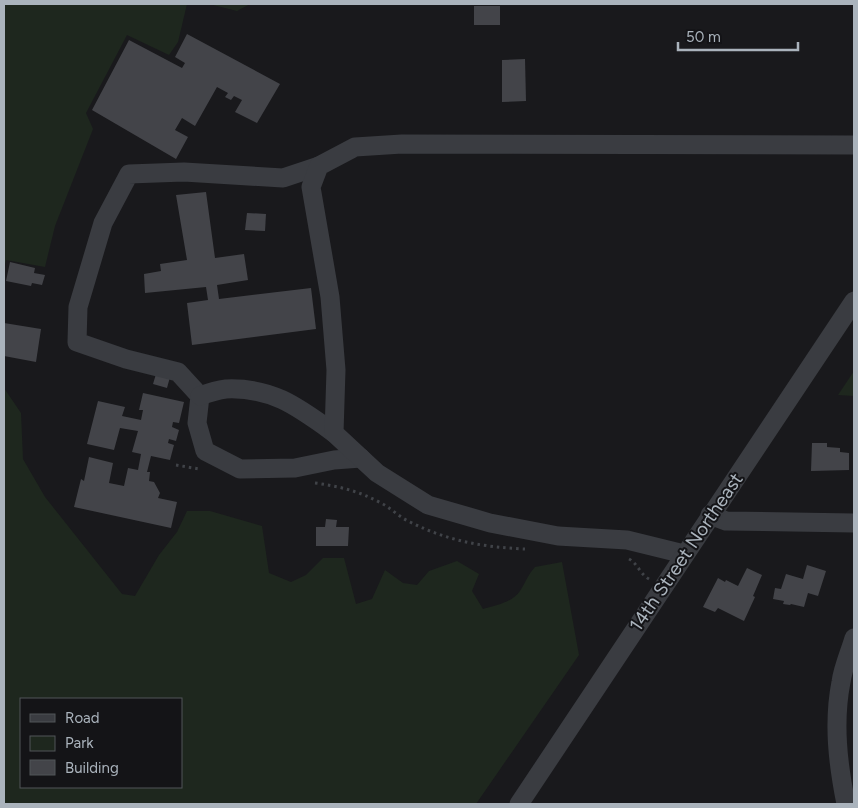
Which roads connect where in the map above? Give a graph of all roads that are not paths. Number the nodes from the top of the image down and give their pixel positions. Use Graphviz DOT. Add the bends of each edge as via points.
graph roads {
  1 [pos="854,144"];
  2 [pos="319,166"];
  3 [pos="854,301"];
  4 [pos="200,396"];
  5 [pos="334,433"];
  6 [pos="361,458"];
  7 [pos="710,514"];
  8 [pos="854,522"];
  9 [pos="684,554"];
  10 [pos="854,638"];
  11 [pos="519,804"];
  12 [pos="846,804"];
  1 -- 2 [label="street" via="402,144 355,147"];
  2 -- 4 [label="street" via="283,178 184,172 129,174 103,224 78,307 77,342 178,372"];
  2 -- 5 [label="street" via="311,187 330,297 336,370"];
  3 -- 7 [label="street, 14th Street Northeast"];
  4 -- 5 [label="street" via="224,389 262,392 296,406"];
  4 -- 6 [label="street" via="197,423 205,451 240,468 295,468"];
  5 -- 6 [label="street"];
  6 -- 9 [label="street" via="377,473 428,505 490,523 558,536 627,540"];
  7 -- 8 [label="street" via="726,521"];
  7 -- 9 [label="street, 14th Street Northeast"];
  9 -- 11 [label="street, 14th Street Northeast"];
  10 -- 12 [label="street" via="841,681 836,728"];
}
